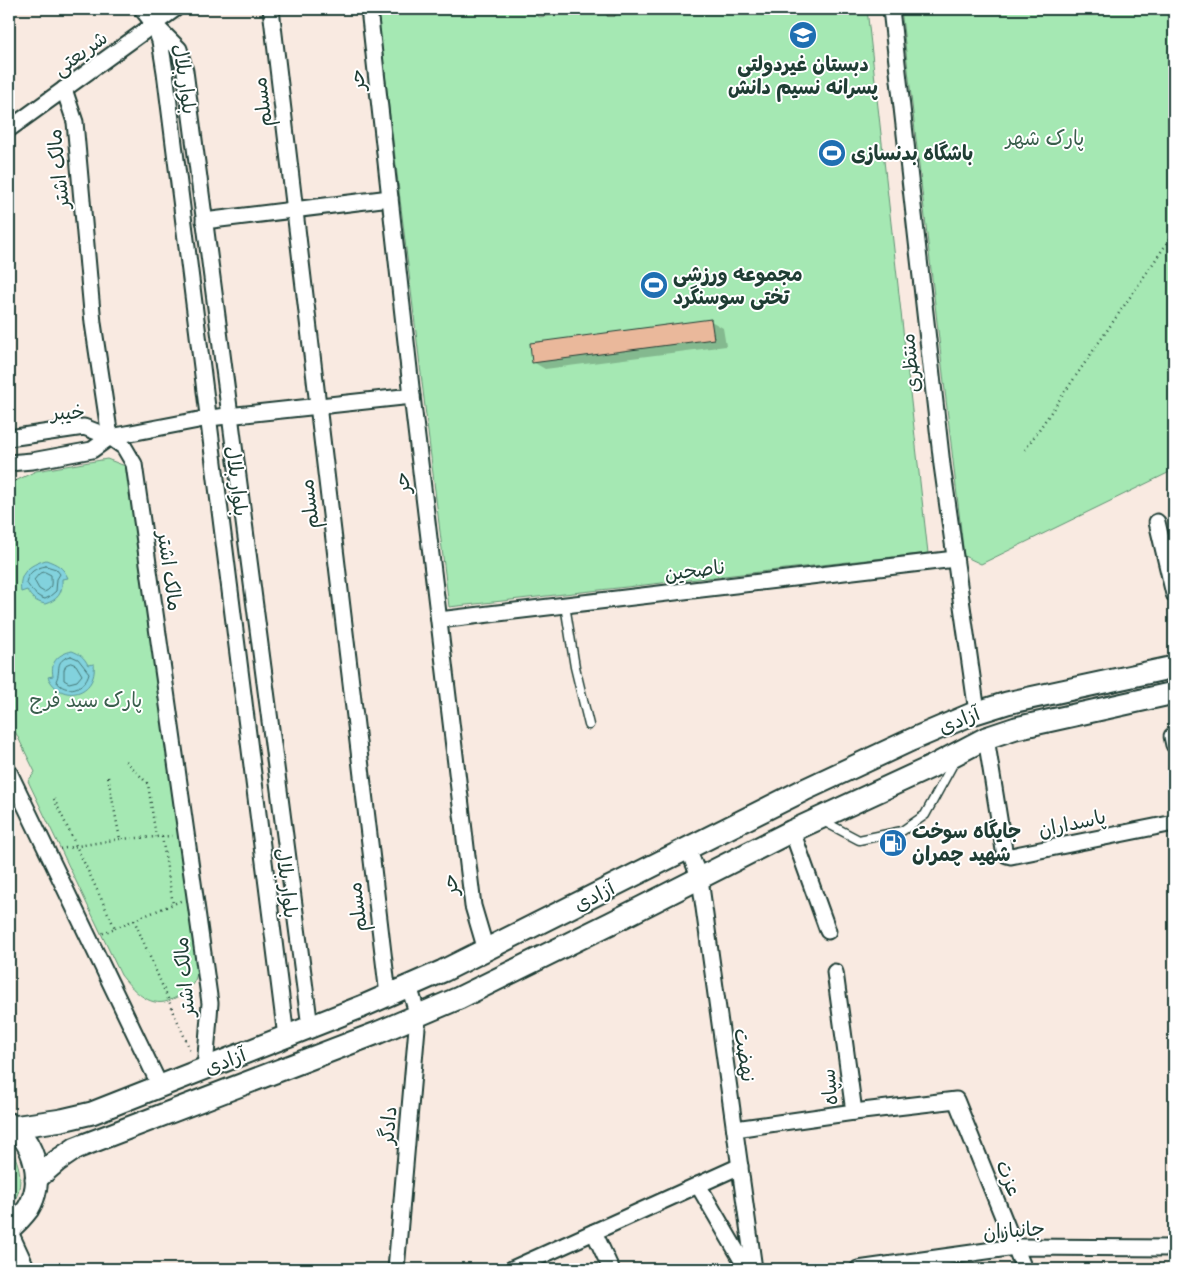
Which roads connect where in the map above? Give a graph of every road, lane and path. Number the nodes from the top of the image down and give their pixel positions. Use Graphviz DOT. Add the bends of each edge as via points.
graph roads {
  1 [pos="142,9"];
  2 [pos="175,9"];
  3 [pos="271,9"];
  4 [pos="369,9"];
  5 [pos="891,9"];
  6 [pos="154,24"];
  7 [pos="64,89"];
  8 [pos="9,129"];
  9 [pos="390,198"];
  10 [pos="295,210"];
  11 [pos="204,221"];
  12 [pos="1174,233"];
  13 [pos="412,396"];
  14 [pos="318,407"];
  15 [pos="230,416"];
  16 [pos="208,418"];
  17 [pos="110,437"];
  18 [pos="9,438"];
  19 [pos="1025,450"];
  20 [pos="9,463"];
  21 [pos="1157,522"];
  22 [pos="1168,537"];
  23 [pos="955,560"];
  24 [pos="1174,594"];
  25 [pos="565,605"];
  26 [pos="439,620"];
  27 [pos="1174,667"];
  28 [pos="1174,693"];
  29 [pos="977,712"];
  30 [pos="589,726"];
  31 [pos="986,738"];
  32 [pos="958,753"];
  33 [pos="126,762"];
  34 [pos="9,772"];
  35 [pos="108,777"];
  36 [pos="54,798"];
  37 [pos="820,818"];
  38 [pos="1174,823"];
  39 [pos="792,830"];
  40 [pos="187,836"];
  41 [pos="156,837"];
  42 [pos="162,837"];
  43 [pos="120,839"];
  44 [pos="77,846"];
  45 [pos="688,849"];
  46 [pos="47,852"];
  47 [pos="700,879"];
  48 [pos="195,895"];
  49 [pos="173,904"];
  50 [pos="134,920"];
  51 [pos="115,928"];
  52 [pos="828,930"];
  53 [pos="89,939"];
  54 [pos="486,950"];
  55 [pos="835,972"];
  56 [pos="409,986"];
  57 [pos="388,995"];
  58 [pos="418,1016"];
  59 [pos="310,1027"];
  60 [pos="286,1037"];
  61 [pos="202,1070"];
  62 [pos="160,1086"];
  63 [pos="854,1112"];
  64 [pos="11,1126"];
  65 [pos="735,1129"];
  66 [pos="740,1166"];
  67 [pos="36,1178"];
  68 [pos="698,1185"];
  69 [pos="9,1230"];
  70 [pos="594,1232"];
  71 [pos="1015,1247"];
  72 [pos="1174,1248"];
  73 [pos="9,1265"];
  74 [pos="881,1268"];
  75 [pos="11,1269"];
  76 [pos="27,1269"];
  77 [pos="396,1269"];
  78 [pos="512,1269"];
  79 [pos="611,1269"];
  80 [pos="748,1269"];
  81 [pos="754,1269"];
  82 [pos="858,1269"];
  83 [pos="1024,1269"];
  1 -- 6 [label="street"];
  2 -- 6 [label="street, شریعتی"];
  3 -- 10 [label="street, مسلم"];
  4 -- 9 [label="street, حر"];
  5 -- 23 [label="street, منتظری"];
  6 -- 7 [label="street, شریعتی"];
  6 -- 11 [label="street, بلوار بلال" via="179,49"];
  6 -- 16 [label="street, بلوار بلال" via="165,72"];
  7 -- 8 [label="street, شریعتی"];
  7 -- 17 [label="street, مالک اشتر" via="74,122 93,323"];
  9 -- 10 [label="street"];
  9 -- 13 [label="street, حر"];
  10 -- 11 [label="street"];
  10 -- 14 [label="street, مسلم"];
  11 -- 15 [label="street, بلوار بلال"];
  12 -- 19 [label="path"];
  13 -- 14 [label="street"];
  13 -- 26 [label="street, حر"];
  14 -- 15 [label="street"];
  14 -- 57 [label="street, مسلم"];
  15 -- 16 [label="street"];
  15 -- 59 [label="street, بلوار بلال"];
  16 -- 17 [label="street"];
  16 -- 60 [label="street, بلوار بلال"];
  17 -- 18 [label="street, خیبر" via="84,428"];
  17 -- 20 [label="street, خیبر" via="92,450"];
  17 -- 40 [label="street, مالک اشتر" via="124,447 134,464"];
  21 -- 22 [label="street"];
  22 -- 24 [label="street"];
  23 -- 25 [label="street, ناصحین"];
  23 -- 29 [label="street, منتظری"];
  25 -- 26 [label="street, ناصحین"];
  25 -- 30 [label="lane"];
  26 -- 54 [label="street, حر" via="473,906"];
  27 -- 29 [label="main road, آزادی"];
  28 -- 31 [label="main road, آزادی" via="1016,728"];
  29 -- 45 [label="main road, آزادی" via="813,786"];
  31 -- 32 [label="main road, آزادی"];
  31 -- 38 [label="street, پاسداران" via="1007,855"];
  32 -- 37 [label="main road, آزادی"];
  32 -- 37 [label="lane" via="925,815 902,831 859,840"];
  33 -- 41 [label="path" via="148,784"];
  34 -- 46 [label="street"];
  35 -- 43 [label="path"];
  36 -- 44 [label="path"];
  37 -- 39 [label="main road, آزادی"];
  39 -- 47 [label="main road, آزادی"];
  39 -- 52 [label="street"];
  40 -- 42 [label="path"];
  40 -- 48 [label="street, مالک اشتر"];
  41 -- 42 [label="path"];
  41 -- 43 [label="path"];
  42 -- 49 [label="path"];
  43 -- 44 [label="path"];
  44 -- 46 [label="path"];
  44 -- 51 [label="path"];
  45 -- 47 [label="street, نهضت"];
  45 -- 54 [label="main road, آزادی"];
  46 -- 53 [label="street"];
  47 -- 58 [label="main road, آزادی"];
  47 -- 65 [label="street, نهضت"];
  48 -- 49 [label="path"];
  48 -- 61 [label="street, مالک اشتر" via="210,1004"];
  49 -- 50 [label="path"];
  50 -- 51 [label="path"];
  50 -- 61 [label="path"];
  51 -- 53 [label="path"];
  53 -- 62 [label="street"];
  54 -- 56 [label="main road, آزادی"];
  55 -- 63 [label="street, سپاه"];
  56 -- 57 [label="main road, آزادی"];
  56 -- 58 [label="street, دادگر"];
  57 -- 59 [label="main road, آزادی"];
  58 -- 67 [label="main road, آزادی" via="76,1148"];
  58 -- 77 [label="street, دادگر"];
  59 -- 60 [label="main road, آزادی"];
  60 -- 61 [label="main road, آزادی"];
  61 -- 62 [label="main road, آزادی"];
  62 -- 64 [label="main road, آزادی" via="92,1113"];
  63 -- 65 [label="street, سپاه"];
  63 -- 71 [label="street, عزت" via="956,1100"];
  64 -- 67 [label="main road" via="31,1150"];
  65 -- 66 [label="street, نهضت"];
  66 -- 68 [label="street"];
  66 -- 81 [label="street, نهضت"];
  67 -- 69 [label="main road" via="28,1208"];
  68 -- 70 [label="street"];
  68 -- 80 [label="street"];
  69 -- 76 [label="street"];
  70 -- 78 [label="street"];
  70 -- 79 [label="street"];
  71 -- 72 [label="street, جانبازان"];
  71 -- 74 [label="street, جانبازان"];
  71 -- 83 [label="street, عزت"];
  73 -- 75 [label="street"];
  74 -- 82 [label="street, جانبازان"];
}
